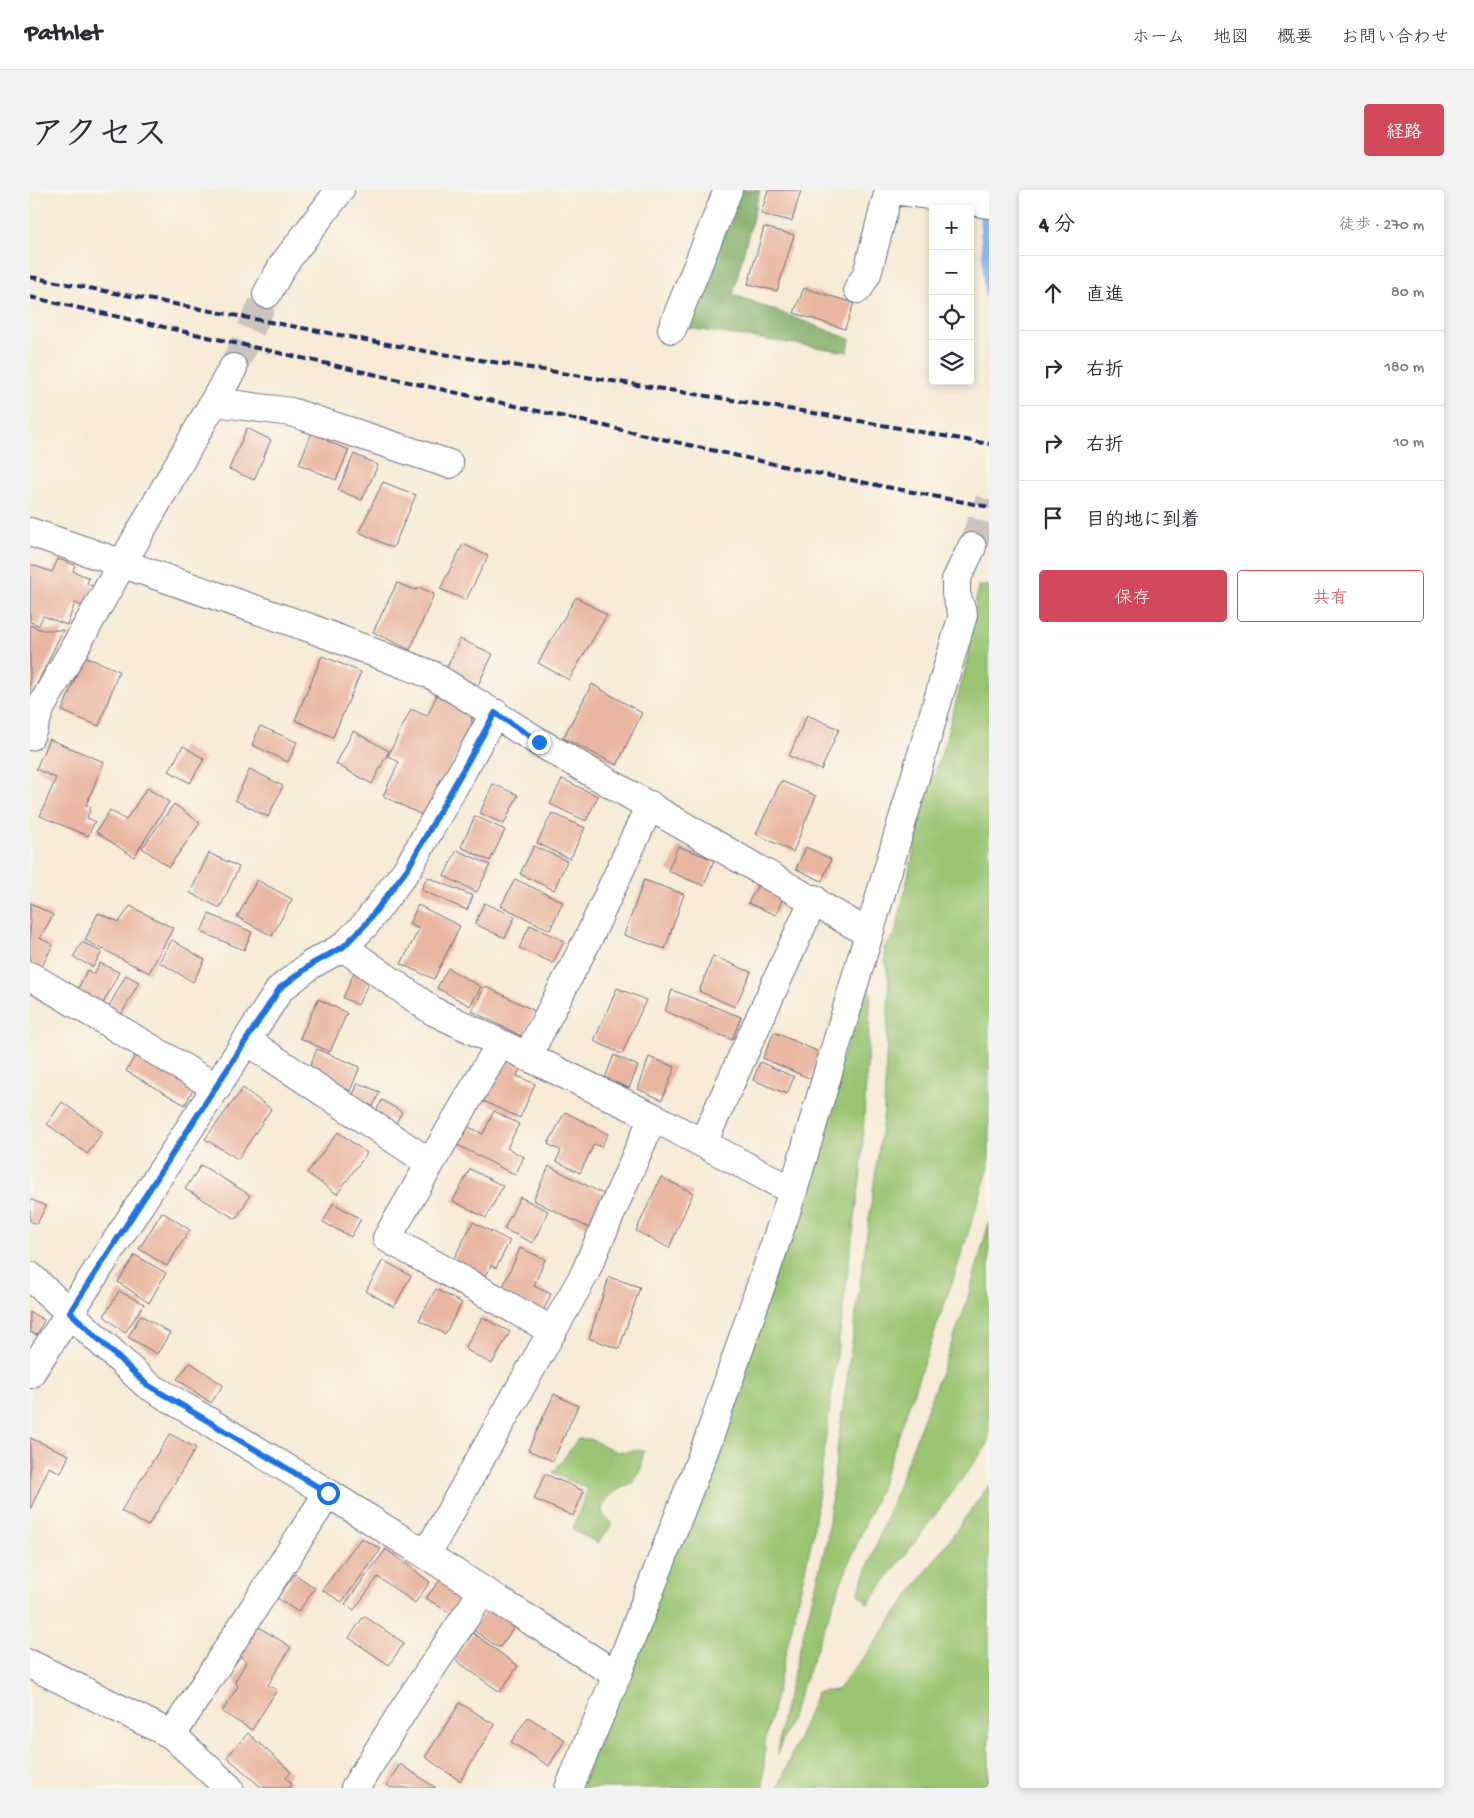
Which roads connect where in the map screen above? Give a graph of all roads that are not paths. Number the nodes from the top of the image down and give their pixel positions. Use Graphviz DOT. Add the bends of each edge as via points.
graph roads {
  1 [pos="340,190"];
  2 [pos="728,190"];
  3 [pos="889,190"];
  4 [pos="893,190"];
  5 [pos="989,204"];
  6 [pos="858,288"];
  7 [pos="267,294"];
  8 [pos="672,329"];
  9 [pos="233,368"];
  10 [pos="215,402"];
  11 [pos="449,464"];
  12 [pos="30,532"];
  13 [pos="972,547"];
  14 [pos="122,564"];
  15 [pos="495,713"];
  16 [pos="30,736"];
  17 [pos="650,806"];
  18 [pos="814,900"];
  19 [pos="868,933"];
  20 [pos="343,947"];
  21 [pos="30,976"];
  22 [pos="247,1041"];
  23 [pos="500,1044"];
  24 [pos="527,1057"];
  25 [pos="217,1088"];
  26 [pos="653,1117"];
  27 [pos="702,1143"];
  28 [pos="430,1163"];
  29 [pos="793,1191"];
  30 [pos="30,1276"];
  31 [pos="70,1312"];
  32 [pos="553,1331"];
  33 [pos="30,1374"];
  34 [pos="328,1493"];
  35 [pos="426,1555"];
  36 [pos="483,1591"];
  37 [pos="30,1664"];
  38 [pos="617,1675"];
  39 [pos="172,1735"];
  40 [pos="229,1788"];
  41 [pos="355,1788"];
  42 [pos="569,1788"];
  1 -- 7 [label="street" via="283,265"];
  2 -- 8 [label="street"];
  3 -- 6 [label="street" via="867,274"];
  4 -- 5 [label="street"];
  9 -- 10 [label="street"];
  10 -- 11 [label="street" via="291,412"];
  10 -- 14 [label="street"];
  12 -- 14 [label="street"];
  13 -- 19 [label="street" via="956,580 956,594 963,615"];
  14 -- 15 [label="street" via="310,628 432,675"];
  14 -- 16 [label="street" via="41,707"];
  15 -- 17 [label="street"];
  15 -- 20 [label="street" via="408,868 365,925"];
  17 -- 18 [label="street"];
  17 -- 24 [label="street" via="589,938"];
  18 -- 19 [label="street"];
  18 -- 27 [label="street"];
  19 -- 29 [label="street"];
  20 -- 22 [label="street" via="312,964 280,988"];
  20 -- 23 [label="street" via="432,1010"];
  21 -- 25 [label="street"];
  22 -- 25 [label="street"];
  22 -- 28 [label="street"];
  23 -- 24 [label="street"];
  23 -- 28 [label="street"];
  24 -- 26 [label="street"];
  25 -- 31 [label="street"];
  26 -- 27 [label="street"];
  26 -- 32 [label="street" via="584,1275"];
  27 -- 29 [label="street"];
  28 -- 32 [label="street" via="387,1238"];
  29 -- 38 [label="street" via="709,1438"];
  30 -- 31 [label="street"];
  31 -- 33 [label="street"];
  31 -- 34 [label="street" via="146,1384"];
  32 -- 35 [label="street"];
  34 -- 35 [label="street"];
  34 -- 39 [label="street"];
  35 -- 36 [label="street"];
  36 -- 38 [label="street"];
  36 -- 41 [label="street"];
  37 -- 39 [label="street"];
  38 -- 42 [label="street"];
  39 -- 40 [label="street"];
}
